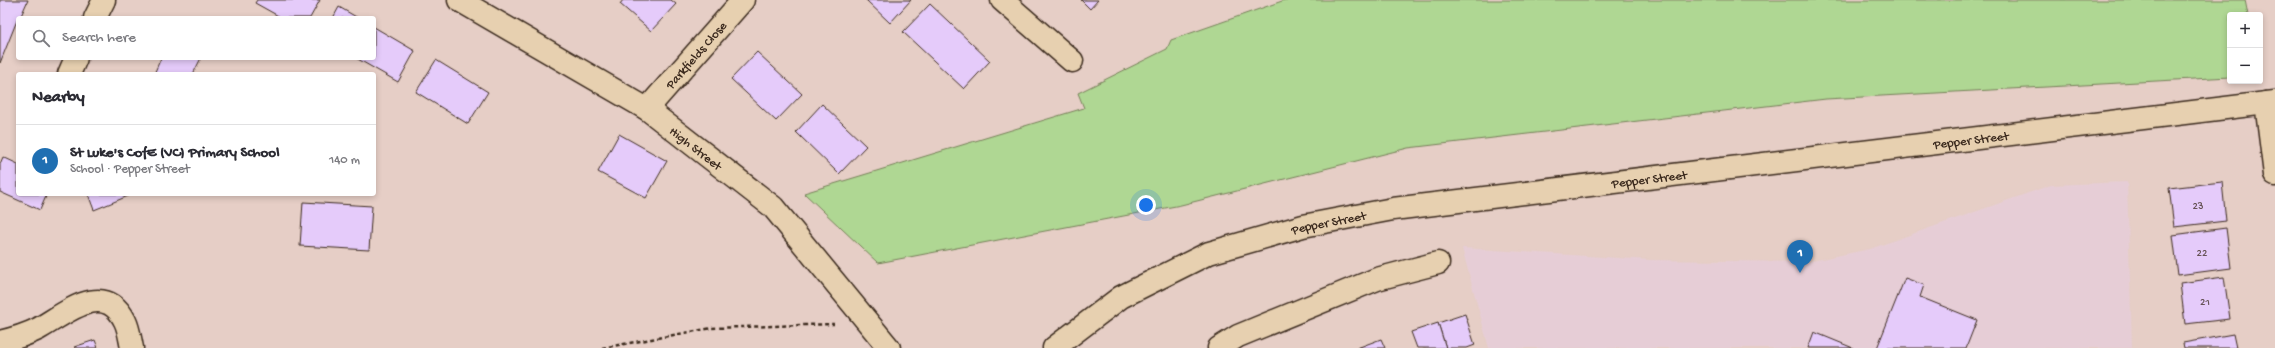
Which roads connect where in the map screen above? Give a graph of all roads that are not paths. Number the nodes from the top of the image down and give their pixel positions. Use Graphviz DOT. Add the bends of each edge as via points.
graph roads {
  1 [pos="104,0"];
  2 [pos="459,0"];
  3 [pos="743,0"];
  4 [pos="1002,0"];
  5 [pos="96,16"];
  6 [pos="75,60"];
  7 [pos="1072,61"];
  8 [pos="70,72"];
  9 [pos="2270,102"];
  10 [pos="647,109"];
  11 [pos="2275,175"];
  12 [pos="1438,263"];
  13 [pos="0,342"];
  14 [pos="132,348"];
  15 [pos="889,348"];
  16 [pos="1054,348"];
  17 [pos="1220,348"];
  1 -- 5 [label="main road"];
  2 -- 10 [label="main road, High Street"];
  3 -- 10 [label="main road, Parkfields Close"];
  4 -- 7 [label="main road"];
  6 -- 8 [label="main road"];
  9 -- 11 [label="main road"];
  9 -- 16 [label="main road, Pepper Street" via="1393,209 1303,226 1209,253 1121,298"];
  10 -- 15 [label="main road, High Street" via="773,207"];
  12 -- 17 [label="main road" via="1377,279 1238,336"];
  13 -- 14 [label="main road" via="37,330 61,314 90,300 115,306 126,322"];
}
